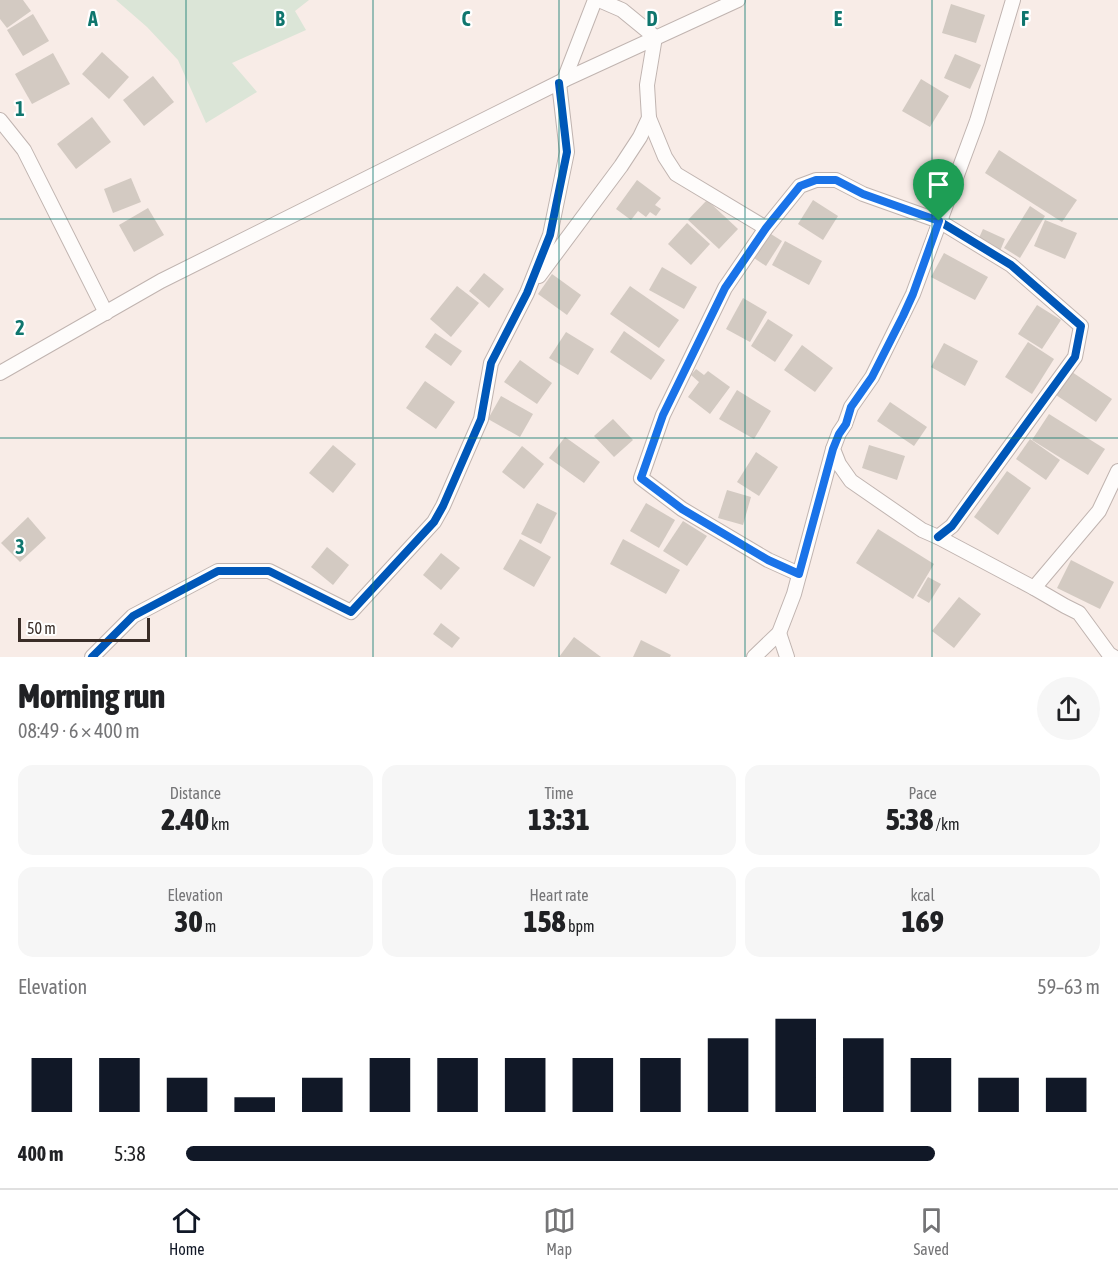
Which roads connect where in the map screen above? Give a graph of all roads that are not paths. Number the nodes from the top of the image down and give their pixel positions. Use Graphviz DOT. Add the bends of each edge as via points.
graph roads {
  1 [pos="597,0"];
  2 [pos="738,0"];
  3 [pos="1013,0"];
  4 [pos="655,38"];
  5 [pos="561,82"];
  6 [pos="649,118"];
  7 [pos="0,120"];
  8 [pos="939,221"];
  9 [pos="766,228"];
  10 [pos="527,293"];
  11 [pos="105,313"];
  12 [pos="0,373"];
  13 [pos="833,449"];
  14 [pos="1118,471"];
  15 [pos="938,537"];
  16 [pos="799,574"];
  17 [pos="1034,588"];
  18 [pos="779,633"];
  19 [pos="92,657"];
  20 [pos="754,657"];
  21 [pos="787,657"];
  22 [pos="1114,657"];
  1 -- 4 [label="street" via="622,10"];
  1 -- 5 [label="street"];
  2 -- 4 [label="street"];
  3 -- 8 [label="street" via="977,122"];
  4 -- 5 [label="street"];
  4 -- 6 [label="street" via="646,86"];
  5 -- 10 [label="street" via="567,152 550,235"];
  5 -- 11 [label="street" via="161,281"];
  6 -- 9 [label="street" via="676,174"];
  6 -- 10 [label="street" via="621,166"];
  7 -- 11 [label="street" via="24,150"];
  8 -- 9 [label="street" via="863,194 836,180 816,180 800,186"];
  8 -- 13 [label="street" via="903,316 872,377 851,407"];
  8 -- 15 [label="street" via="1011,266 1081,326 1075,357 952,526"];
  9 -- 16 [label="street" via="725,288 663,415 641,478 682,509"];
  10 -- 19 [label="street" via="491,363 481,419 443,506 434,522 351,612 269,571 218,571 133,616"];
  11 -- 12 [label="street"];
  13 -- 15 [label="street" via="851,482"];
  13 -- 16 [label="street"];
  14 -- 17 [label="street" via="1099,511"];
  15 -- 17 [label="street"];
  16 -- 18 [label="street"];
  17 -- 22 [label="street" via="1079,613"];
  18 -- 20 [label="street"];
  18 -- 21 [label="street"];
}
